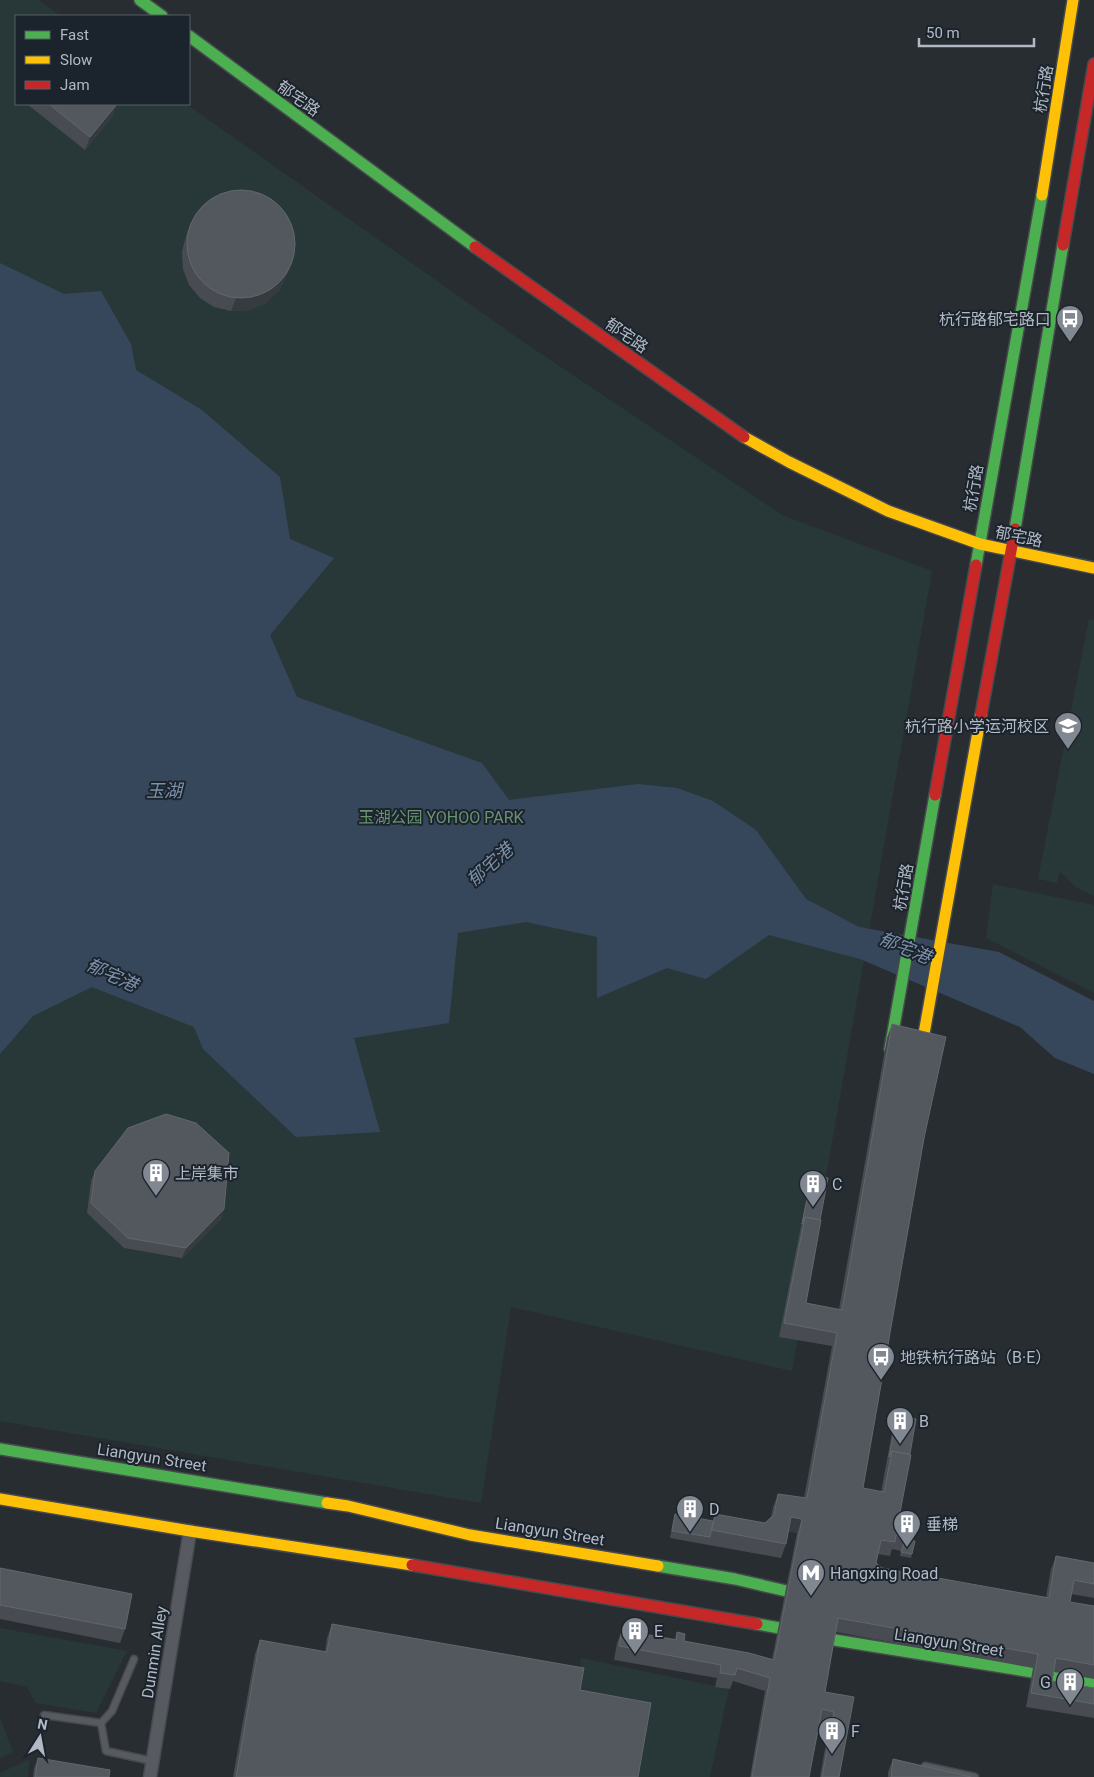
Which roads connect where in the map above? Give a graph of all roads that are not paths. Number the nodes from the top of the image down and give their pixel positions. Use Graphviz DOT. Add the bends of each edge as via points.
graph roads {
  1 [pos="140,0"];
  2 [pos="1073,0"];
  3 [pos="161,15"];
  4 [pos="190,37"];
  5 [pos="1094,64"];
  6 [pos="980,544"];
  7 [pos="1012,552"];
  8 [pos="1094,568"];
  9 [pos="888,1060"];
  10 [pos="917,1072"];
  11 [pos="0,1449"];
  12 [pos="0,1500"];
  13 [pos="190,1531"];
  14 [pos="823,1599"];
  15 [pos="134,1659"];
  16 [pos="1094,1682"];
  17 [pos="44,1715"];
  18 [pos="101,1723"];
  19 [pos="152,1761"];
  20 [pos="918,1765"];
  21 [pos="150,1777"];
  22 [pos="974,1777"];
  1 -- 3 [label="main road"];
  2 -- 6 [label="main road, 杭行路"];
  4 -- 6 [label="main road, 郁宅路" via="444,225 734,431 888,512"];
  5 -- 7 [label="main road"];
  6 -- 7 [label="main road, 郁宅路"];
  6 -- 9 [label="main road, 杭行路"];
  7 -- 8 [label="main road, 郁宅路"];
  7 -- 10 [label="main road"];
  11 -- 14 [label="main road, Liangyun Street" via="348,1506 470,1534 735,1579"];
  12 -- 13 [label="main road, Liangyun Street"];
  13 -- 16 [label="main road, Liangyun Street" via="417,1566 816,1637"];
  13 -- 19 [label="street, Dunmin Alley"];
  15 -- 18 [label="lane" via="112,1711"];
  17 -- 18 [label="lane"];
  18 -- 19 [label="lane" via="106,1751"];
  19 -- 21 [label="street, Dunmin Alley"];
  20 -- 22 [label="lane"];
}
